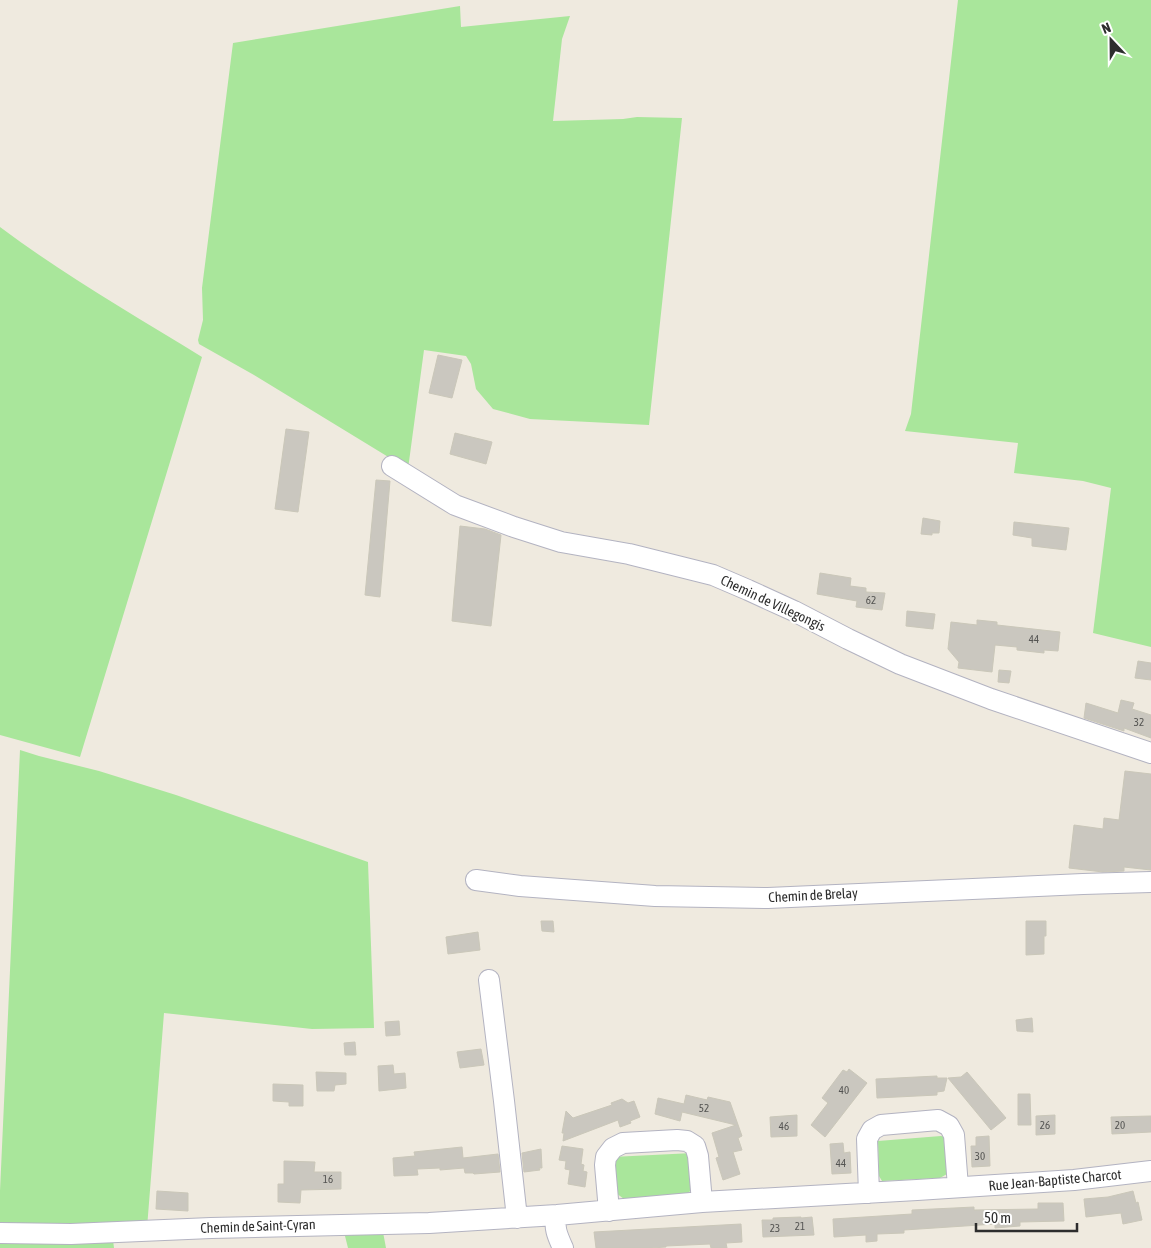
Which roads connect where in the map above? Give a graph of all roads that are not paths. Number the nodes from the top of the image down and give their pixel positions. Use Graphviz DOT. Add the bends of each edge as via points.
graph roads {
  1 [pos="392,466"];
  2 [pos="1151,753"];
  3 [pos="476,880"];
  4 [pos="1151,882"];
  5 [pos="489,980"];
  6 [pos="1151,1171"];
  7 [pos="958,1187"];
  8 [pos="869,1193"];
  9 [pos="702,1202"];
  10 [pos="609,1211"];
  11 [pos="557,1215"];
  12 [pos="517,1218"];
  13 [pos="0,1233"];
  14 [pos="562,1248"];
  1 -- 2 [label="street, Chemin de Villegongis" via="455,505 561,542 629,554 713,576 794,610 900,664 991,699"];
  3 -- 4 [label="street, Chemin de Brelay" via="655,896 768,898"];
  5 -- 12 [label="street"];
  6 -- 7 [label="street, Rue Jean-Baptiste Charcot" via="1074,1180"];
  7 -- 8 [label="street, Rue Jean-Baptiste Charcot"];
  7 -- 8 [label="street" via="954,1135 949,1126 938,1120 881,1125 872,1130 867,1139"];
  8 -- 9 [label="street, Rue Jean-Baptiste Charcot"];
  9 -- 10 [label="street, Rue Jean-Baptiste Charcot"];
  9 -- 10 [label="street" via="695,1146 676,1140 623,1143 606,1157"];
  10 -- 11 [label="street, Rue Jean-Baptiste Charcot"];
  11 -- 12 [label="street, Chemin de Saint-Cyran"];
  11 -- 14 [label="street" via="556,1230"];
  12 -- 13 [label="street, Chemin de Saint-Cyran" via="71,1234"];
}
